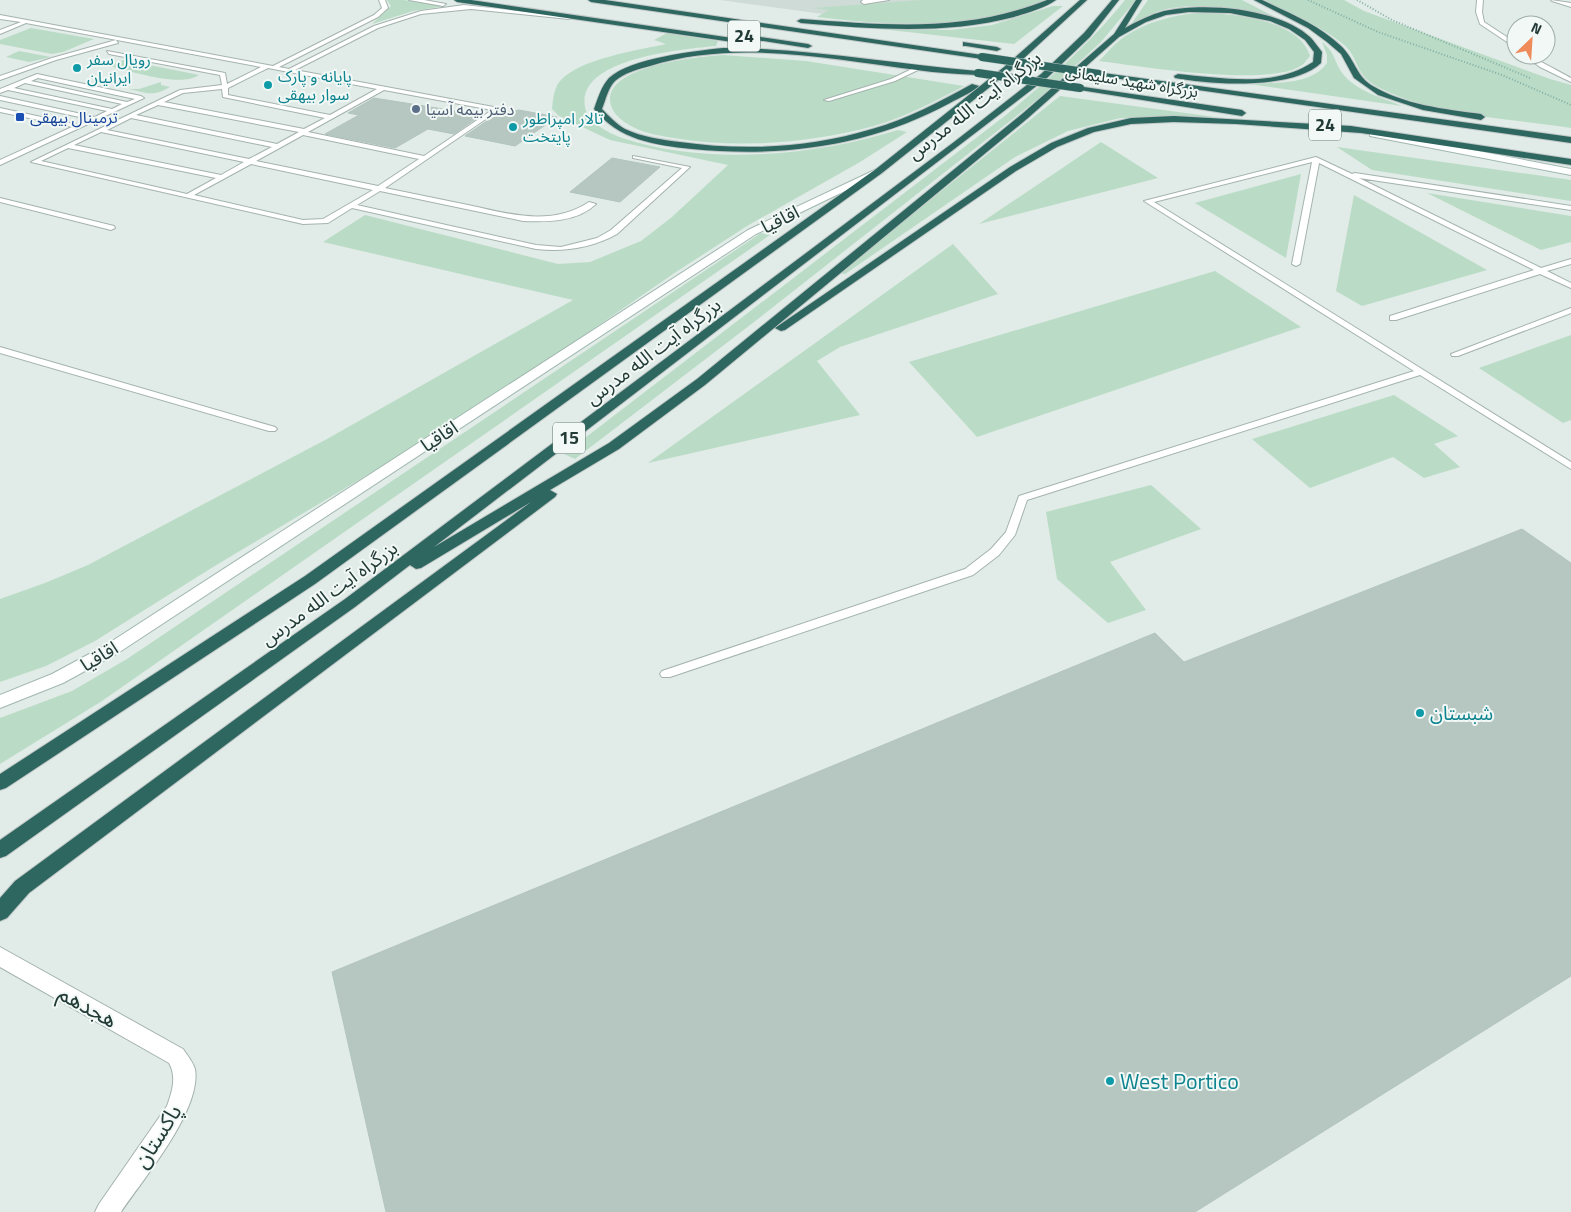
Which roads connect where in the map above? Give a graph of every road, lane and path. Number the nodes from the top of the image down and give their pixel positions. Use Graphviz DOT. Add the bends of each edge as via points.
graph roads {
  1 [pos="382,0"];
  2 [pos="412,0"];
  3 [pos="457,0"];
  4 [pos="510,0"];
  5 [pos="591,0"];
  6 [pos="636,0"];
  7 [pos="650,0"];
  8 [pos="866,0"];
  9 [pos="886,0"];
  10 [pos="1053,0"];
  11 [pos="1084,0"];
  12 [pos="1116,0"];
  13 [pos="1139,0"];
  14 [pos="1257,0"];
  15 [pos="1308,0"];
  16 [pos="1357,0"];
  17 [pos="1480,0"];
  18 [pos="1554,0"];
  19 [pos="666,3"];
  20 [pos="1571,5"];
  21 [pos="471,8"];
  22 [pos="762,16"];
  23 [pos="0,17"];
  24 [pos="8,19"];
  25 [pos="593,19"];
  26 [pos="24,23"];
  27 [pos="0,32"];
  28 [pos="1117,35"];
  29 [pos="906,36"];
  30 [pos="1506,39"];
  31 [pos="125,41"];
  32 [pos="959,43"];
  33 [pos="1006,50"];
  34 [pos="109,52"];
  35 [pos="1015,52"];
  36 [pos="1033,54"];
  37 [pos="1049,57"];
  38 [pos="864,60"];
  39 [pos="1541,65"];
  40 [pos="266,67"];
  41 [pos="273,68"];
  42 [pos="918,68"];
  43 [pos="1007,69"];
  44 [pos="289,71"];
  45 [pos="978,73"];
  46 [pos="1099,74"];
  47 [pos="0,78"];
  48 [pos="1533,79"];
  49 [pos="1571,80"];
  50 [pos="24,82"];
  51 [pos="226,87"];
  52 [pos="7,88"];
  53 [pos="383,88"];
  54 [pos="0,91"];
  55 [pos="0,98"];
  56 [pos="827,100"];
  57 [pos="158,102"];
  58 [pos="128,104"];
  59 [pos="1571,105"];
  60 [pos="0,110"];
  61 [pos="113,111"];
  62 [pos="130,116"];
  63 [pos="332,117"];
  64 [pos="96,119"];
  65 [pos="1492,119"];
  66 [pos="1519,124"];
  67 [pos="79,126"];
  68 [pos="100,130"];
  69 [pos="1359,131"];
  70 [pos="304,132"];
  71 [pos="1571,134"];
  72 [pos="1571,140"];
  73 [pos="68,146"];
  74 [pos="278,146"];
  75 [pos="635,157"];
  76 [pos="426,158"];
  77 [pos="1316,159"];
  78 [pos="1,161"];
  79 [pos="250,162"];
  80 [pos="1571,162"];
  81 [pos="879,171"];
  82 [pos="1571,172"];
  83 [pos="1344,173"];
  84 [pos="222,177"];
  85 [pos="379,189"];
  86 [pos="188,196"];
  87 [pos="0,200"];
  88 [pos="592,204"];
  89 [pos="352,206"];
  90 [pos="1571,208"];
  91 [pos="111,228"];
  92 [pos="1571,261"];
  93 [pos="1296,264"];
  94 [pos="1540,271"];
  95 [pos="1571,286"];
  96 [pos="1571,310"];
  97 [pos="1393,318"];
  98 [pos="0,350"];
  99 [pos="1455,354"];
  100 [pos="1420,372"];
  101 [pos="701,382"];
  102 [pos="272,428"];
  103 [pos="614,446"];
  104 [pos="1571,466"];
  105 [pos="350,603"];
  106 [pos="666,674"];
  107 [pos="0,702"];
  108 [pos="0,783"];
  109 [pos="0,850"];
  110 [pos="0,912"];
  111 [pos="0,956"];
  112 [pos="176,1056"];
  113 [pos="107,1212"];
  1 -- 41 [label="lane" via="385,8 376,16"];
  2 -- 21 [label="lane"];
  3 -- 25 [label="highway"];
  4 -- 45 [label="highway, بزرگراه شهید سلیمانی / 24"];
  5 -- 46 [label="highway, بزرگراه شهید سلیمانی / 24, bridge"];
  6 -- 19 [label="highway"];
  7 -- 19 [label="highway"];
  8 -- 9 [label="lane" via="864,2"];
  10 -- 29 [label="highway" via="995,19 940,26 886,27 791,20"];
  11 -- 43 [label="highway, بزرگراه آیت الله مدرس / 15"];
  12 -- 105 [label="highway, بزرگراه آیت الله مدرس / 15" via="1087,35 1036,83"];
  13 -- 28 [label="highway"];
  14 -- 65 [label="highway" via="1324,36 1344,54 1358,80 1378,92 1405,102"];
  15 -- 59 [label="path" via="1378,32 1502,75"];
  16 -- 48 [label="path" via="1392,20"];
  17 -- 30 [label="lane" via="1482,23"];
  18 -- 20 [label="lane"];
  19 -- 22 [label="highway"];
  21 -- 25 [label="lane"];
  21 -- 44 [label="lane" via="442,8 400,17 367,30"];
  23 -- 24 [label="lane"];
  24 -- 26 [label="lane"];
  25 -- 38 [label="highway"];
  26 -- 27 [label="lane"];
  26 -- 31 [label="lane"];
  28 -- 46 [label="highway" via="1145,20 1170,12 1217,10 1255,16 1286,26 1306,37 1315,46 1318,57 1317,63 1304,73 1276,78 1241,80"];
  28 -- 101 [label="highway" via="1025,116"];
  31 -- 40 [label="lane"];
  31 -- 47 [label="lane" via="63,56"];
  32 -- 33 [label="highway"];
  34 -- 51 [label="lane" via="223,74"];
  35 -- 36 [label="highway"];
  37 -- 46 [label="highway, bridge" via="1069,61"];
  38 -- 42 [label="highway"];
  38 -- 43 [label="highway" via="755,51 670,57 650,62 614,79 606,88 598,110 620,129 662,143 716,150 795,148 900,123"];
  39 -- 49 [label="lane"];
  40 -- 41 [label="lane"];
  40 -- 51 [label="lane"];
  41 -- 44 [label="lane"];
  42 -- 45 [label="highway"];
  42 -- 56 [label="lane" via="893,80"];
  43 -- 81 [label="highway, بزرگراه آیت الله مدرس / 15"];
  44 -- 53 [label="lane"];
  45 -- 69 [label="highway, بزرگراه شهید سلیمانی / 24, bridge"];
  46 -- 72 [label="highway, بزرگراه شهید سلیمانی / 24"];
  50 -- 52 [label="lane"];
  50 -- 58 [label="lane"];
  50 -- 58 [label="lane" via="37,76 141,98"];
  51 -- 57 [label="lane" via="182,92"];
  51 -- 63 [label="lane" via="225,96"];
  52 -- 54 [label="lane"];
  52 -- 61 [label="lane"];
  53 -- 63 [label="lane"];
  53 -- 76 [label="lane" via="497,109"];
  55 -- 64 [label="lane"];
  57 -- 62 [label="lane"];
  57 -- 70 [label="lane"];
  58 -- 61 [label="lane"];
  60 -- 67 [label="lane"];
  61 -- 64 [label="lane"];
  62 -- 68 [label="lane"];
  62 -- 74 [label="lane"];
  63 -- 70 [label="lane"];
  64 -- 67 [label="lane"];
  66 -- 71 [label="highway"];
  67 -- 78 [label="lane"];
  68 -- 73 [label="lane"];
  68 -- 79 [label="lane"];
  69 -- 80 [label="highway, بزرگراه شهید سلیمانی / 24"];
  69 -- 82 [label="main road"];
  69 -- 101 [label="highway" via="1174,119 1131,121 1090,130 1054,145 1013,169"];
  70 -- 74 [label="lane"];
  70 -- 76 [label="lane"];
  73 -- 84 [label="lane"];
  73 -- 86 [label="lane" via="34,162"];
  74 -- 79 [label="lane"];
  75 -- 89 [label="lane" via="687,167 614,232 600,240 568,248 536,247"];
  76 -- 85 [label="lane"];
  77 -- 83 [label="lane"];
  77 -- 93 [label="lane"];
  77 -- 100 [label="lane" via="1148,201"];
  79 -- 84 [label="lane"];
  79 -- 85 [label="lane"];
  81 -- 107 [label="main road, اقاقیا" via="752,232 112,649 40,688"];
  81 -- 108 [label="highway, بزرگراه آیت الله مدرس / 15" via="310,580"];
  83 -- 90 [label="lane"];
  83 -- 94 [label="lane"];
  84 -- 86 [label="lane"];
  85 -- 88 [label="lane" via="523,219 568,217"];
  85 -- 89 [label="lane"];
  86 -- 89 [label="lane" via="304,222 325,221"];
  87 -- 91 [label="lane"];
  92 -- 94 [label="lane"];
  94 -- 95 [label="lane"];
  94 -- 97 [label="lane"];
  96 -- 99 [label="lane"];
  98 -- 102 [label="lane"];
  100 -- 104 [label="lane"];
  100 -- 106 [label="lane" via="1023,498 1011,533 996,552 969,572"];
  101 -- 103 [label="highway"];
  103 -- 105 [label="highway"];
  103 -- 110 [label="highway" via="22,888"];
  105 -- 109 [label="highway, بزرگراه آیت الله مدرس / 15"];
  111 -- 112 [label="main road, هجدهم"];
  112 -- 113 [label="main road, پاکستان" via="184,1069 183,1092 176,1113"];
}
